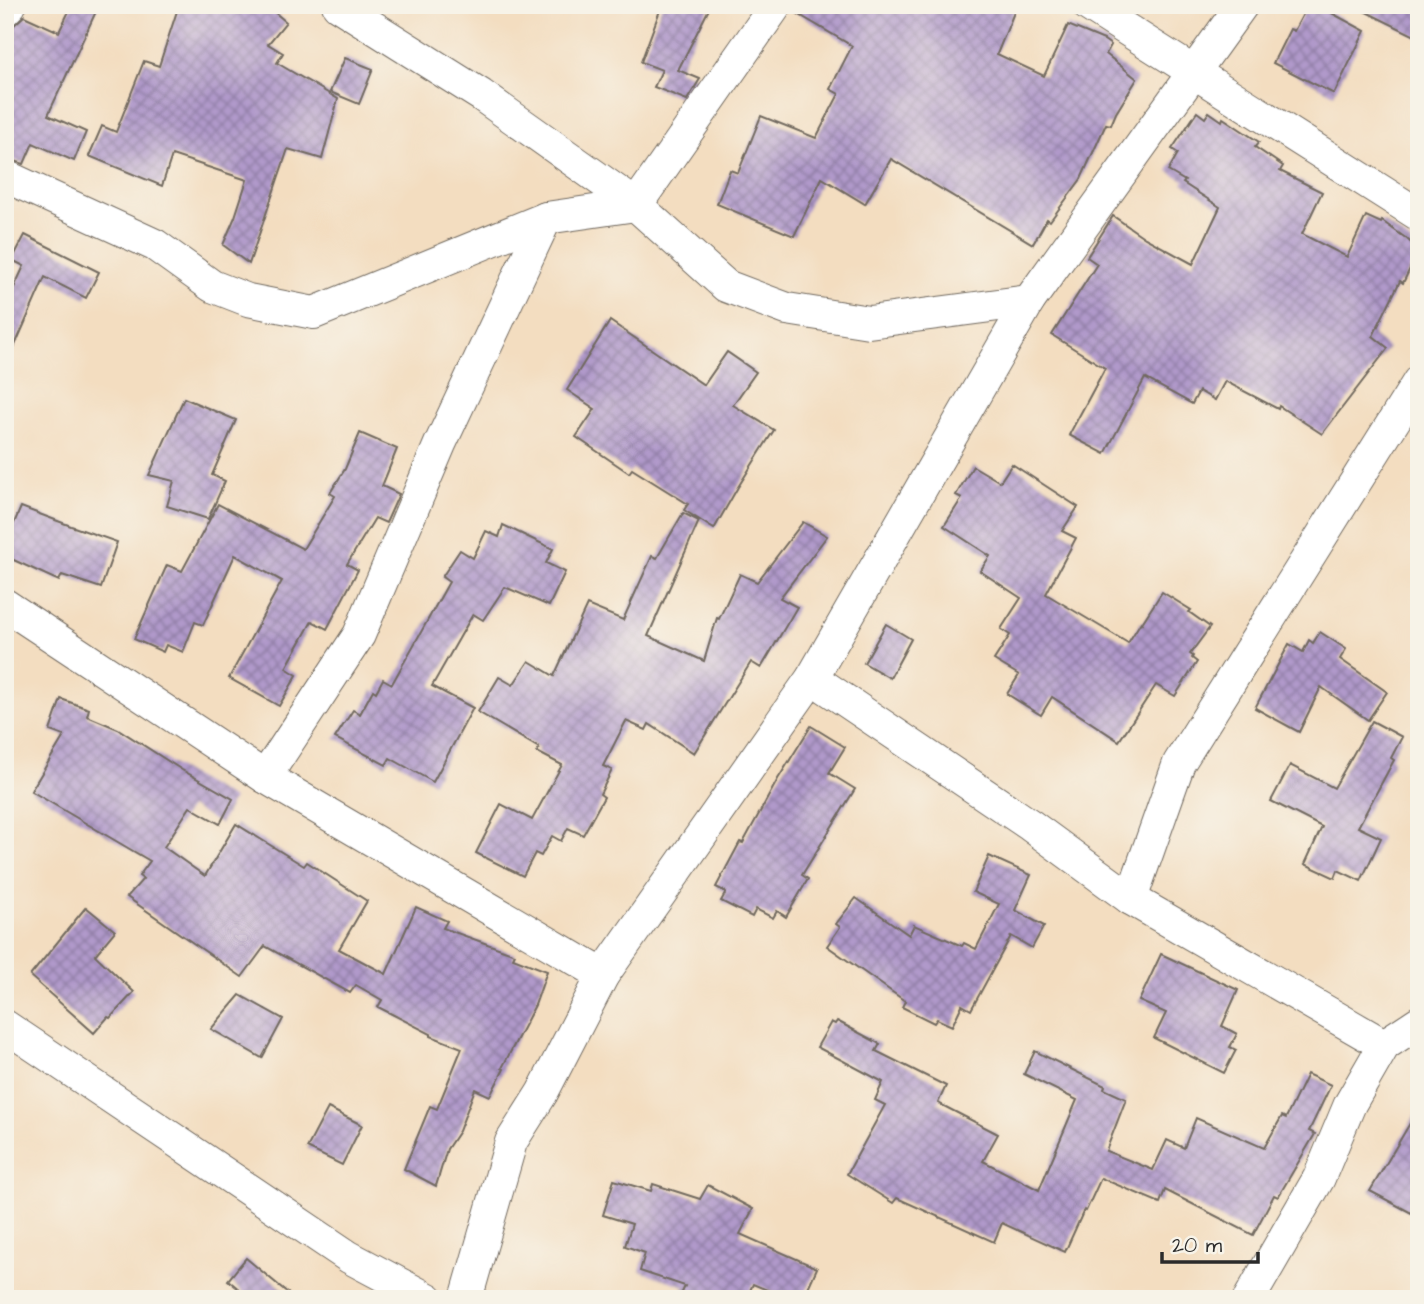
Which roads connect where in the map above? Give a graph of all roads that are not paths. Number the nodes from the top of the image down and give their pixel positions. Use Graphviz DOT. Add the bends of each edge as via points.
graph roads {
  1 [pos="10,5"];
  2 [pos="338,5"];
  3 [pos="776,5"];
  4 [pos="1088,5"];
  5 [pos="1242,5"];
  6 [pos="5,10"];
  7 [pos="1193,72"];
  8 [pos="5,176"];
  9 [pos="636,205"];
  10 [pos="1419,215"];
  11 [pos="546,218"];
  12 [pos="1030,301"];
  13 [pos="1419,381"];
  14 [pos="5,605"];
  15 [pos="812,678"];
  16 [pos="265,777"];
  17 [pos="1130,899"];
  18 [pos="603,975"];
  19 [pos="1419,1022"];
  20 [pos="5,1026"];
  21 [pos="1384,1045"];
  22 [pos="428,1299"];
  23 [pos="466,1299"];
  24 [pos="1249,1299"];
  1 -- 6 [label="street"];
  2 -- 9 [label="street" via="481,95"];
  3 -- 9 [label="street"];
  4 -- 7 [label="street"];
  5 -- 7 [label="street"];
  7 -- 10 [label="street"];
  7 -- 12 [label="street"];
  8 -- 11 [label="street" via="155,245 212,286 248,300 314,313"];
  9 -- 11 [label="street"];
  9 -- 12 [label="street" via="726,286 787,309 869,322"];
  11 -- 16 [label="street" via="440,443 359,635"];
  12 -- 15 [label="street"];
  13 -- 17 [label="street" via="1179,763"];
  14 -- 16 [label="street"];
  15 -- 17 [label="street" via="1030,825"];
  15 -- 18 [label="street"];
  16 -- 18 [label="street"];
  17 -- 21 [label="street"];
  18 -- 23 [label="street" via="512,1142"];
  19 -- 21 [label="street"];
  20 -- 22 [label="street" via="349,1256"];
  21 -- 24 [label="street" via="1350,1104 1319,1178"];
}
